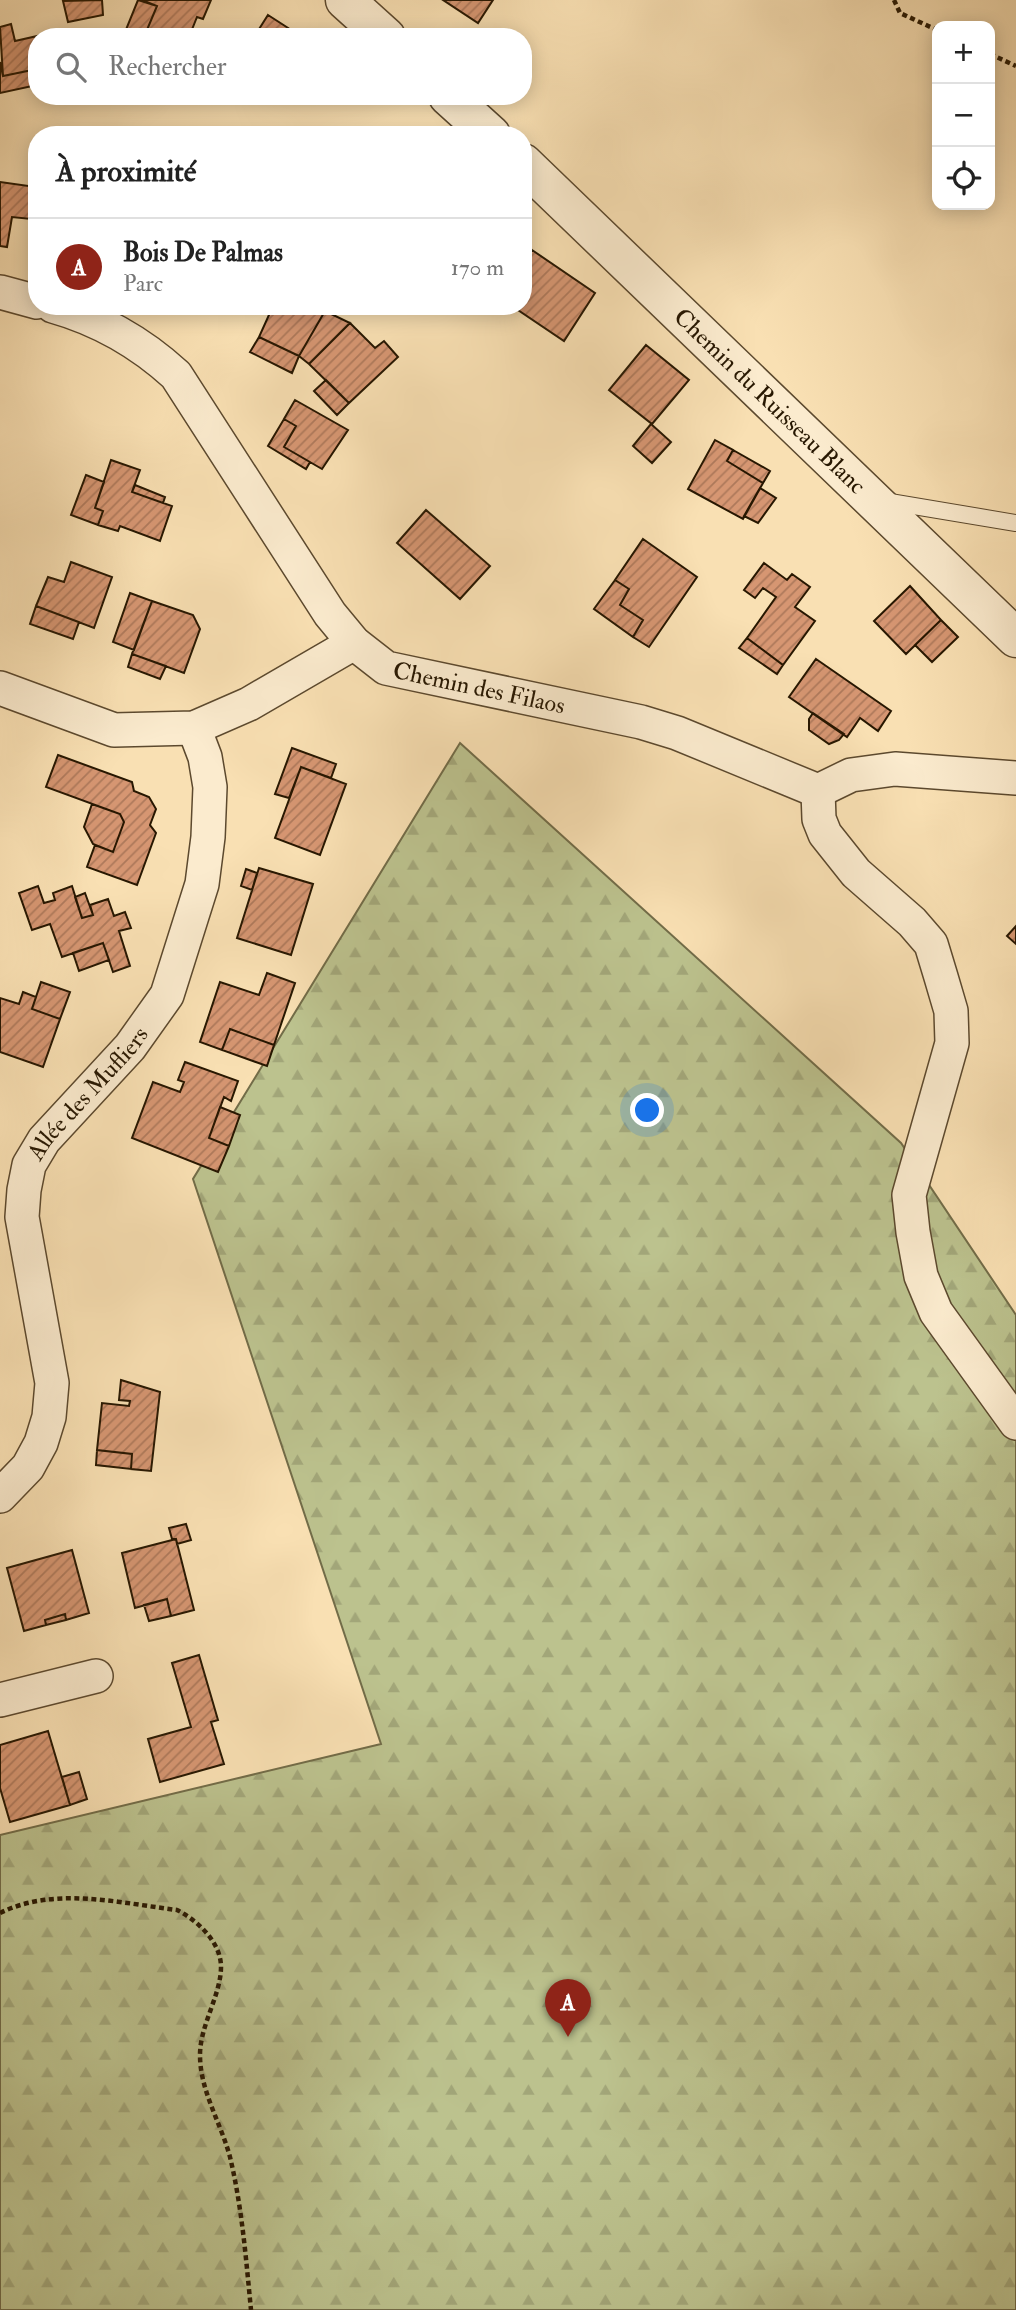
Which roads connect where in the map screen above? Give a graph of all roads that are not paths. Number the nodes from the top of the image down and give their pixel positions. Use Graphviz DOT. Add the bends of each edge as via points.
graph roads {
  1 [pos="345,0"];
  2 [pos="376,28"];
  3 [pos="458,105"];
  4 [pos="481,126"];
  5 [pos="532,172"];
  6 [pos="0,292"];
  7 [pos="28,300"];
  8 [pos="75,315"];
  9 [pos="872,499"];
  10 [pos="1016,523"];
  11 [pos="1016,638"];
  12 [pos="354,643"];
  13 [pos="0,688"];
  14 [pos="194,728"];
  15 [pos="1016,778"];
  16 [pos="818,792"];
  17 [pos="1016,1423"];
  18 [pos="0,1496"];
  19 [pos="96,1676"];
  20 [pos="0,1700"];
  1 -- 2 [label="street"];
  3 -- 4 [label="street"];
  5 -- 9 [label="street, Chemin du Ruisseau Blanc"];
  6 -- 7 [label="street"];
  8 -- 12 [label="street, Chemin des Filaos" via="120,333 176,375 330,614"];
  9 -- 10 [label="lane"];
  9 -- 11 [label="street, Chemin du Ruisseau Blanc"];
  12 -- 14 [label="street" via="249,704"];
  12 -- 16 [label="street, Chemin des Filaos" via="386,668 641,722"];
  13 -- 14 [label="street" via="114,730"];
  14 -- 18 [label="street, Allée des Mufliers" via="210,787 208,838 202,884 167,995 130,1047 44,1140 29,1165 22,1217 52,1383 49,1417 28,1467"];
  15 -- 16 [label="street" via="895,769 851,775"];
  16 -- 17 [label="street" via="825,834 856,873 931,944 942,977 951,1011 951,1043 909,1195 920,1276 936,1312"];
  19 -- 20 [label="street"];
}
